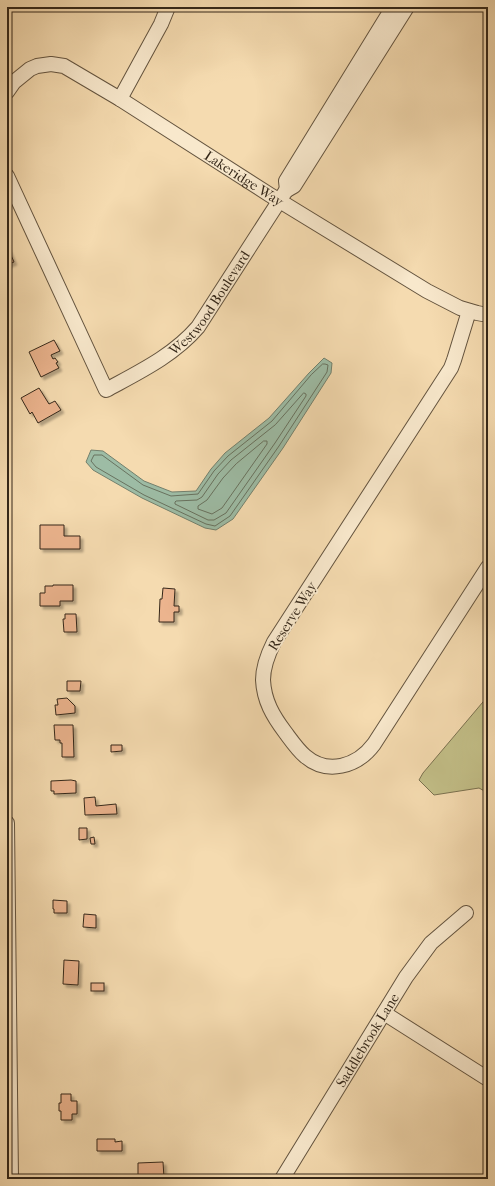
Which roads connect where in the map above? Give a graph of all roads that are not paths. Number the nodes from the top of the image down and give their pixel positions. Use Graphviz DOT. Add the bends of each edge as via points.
graph roads {
  1 [pos="168,7"];
  2 [pos="393,7"];
  3 [pos="407,7"];
  4 [pos="7,92"];
  5 [pos="120,99"];
  6 [pos="7,176"];
  7 [pos="283,195"];
  8 [pos="469,311"];
  9 [pos="488,314"];
  10 [pos="488,567"];
  11 [pos="7,823"];
  12 [pos="466,913"];
  13 [pos="384,1013"];
  14 [pos="488,1079"];
  15 [pos="11,1179"];
  16 [pos="282,1179"];
  1 -- 5 [label="street"];
  2 -- 7 [label="street, Westwood Boulevard" via="286,181"];
  3 -- 7 [label="street, Westwood Boulevard" via="294,186"];
  4 -- 5 [label="street, Lakeridge Way" via="14,82 30,69 51,64 64,66"];
  5 -- 7 [label="street, Lakeridge Way"];
  6 -- 7 [label="street, Westwood Boulevard" via="106,390 165,356 192,335"];
  7 -- 8 [label="street, Lakeridge Way" via="427,291"];
  8 -- 9 [label="street, Lakeridge Way"];
  8 -- 10 [label="street, Reserve Way" via="454,360 446,375 268,655 263,679 267,701 273,716 303,754 320,764 333,766 354,762 367,753"];
  11 -- 15 [label="street"];
  12 -- 13 [label="street, Saddlebrook Lane" via="430,943"];
  13 -- 14 [label="street"];
  13 -- 16 [label="street, Saddlebrook Lane"];
}
